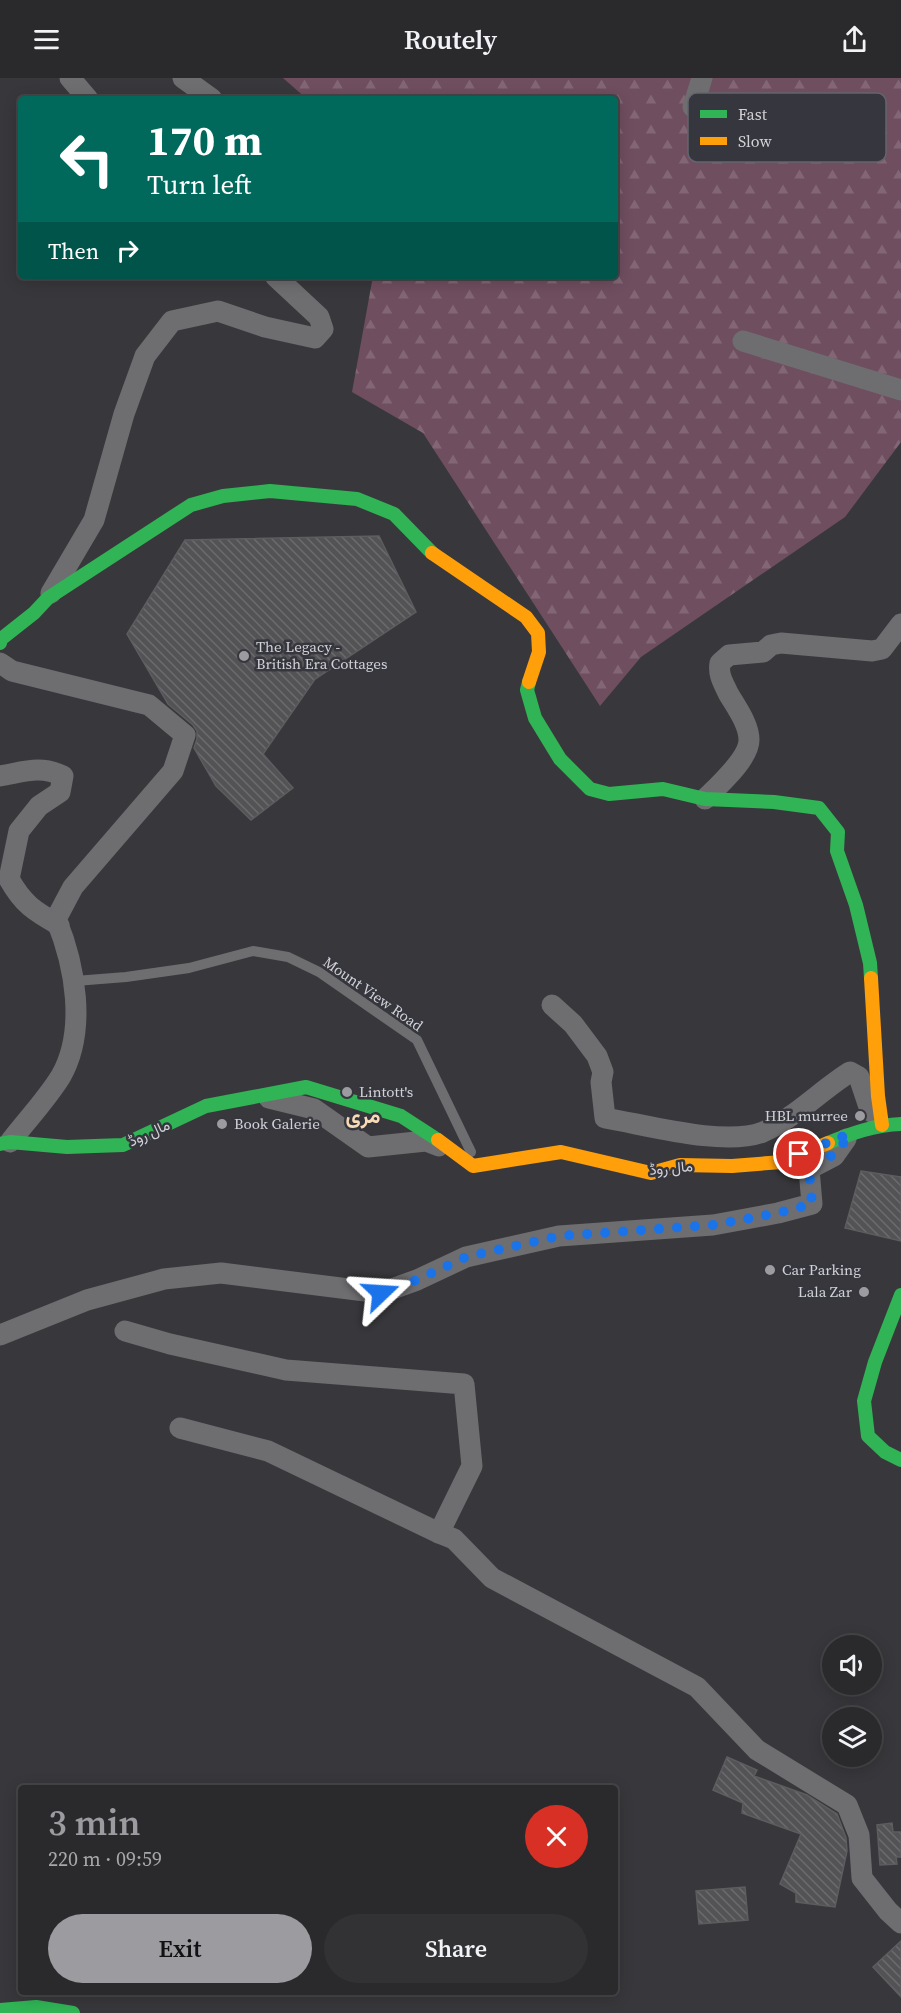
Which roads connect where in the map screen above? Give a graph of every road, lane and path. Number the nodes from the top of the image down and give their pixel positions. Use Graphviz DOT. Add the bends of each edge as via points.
graph roads {
  1 [pos="70,78"];
  2 [pos="702,78"];
  3 [pos="697,93"];
  4 [pos="85,96"];
  5 [pos="278,279"];
  6 [pos="743,341"];
  7 [pos="901,390"];
  8 [pos="48,598"];
  9 [pos="901,624"];
  10 [pos="0,643"];
  11 [pos="0,663"];
  12 [pos="0,776"];
  13 [pos="705,799"];
  14 [pos="58,925"];
  15 [pos="75,981"];
  16 [pos="552,1005"];
  17 [pos="257,1095"];
  18 [pos="901,1113"];
  19 [pos="895,1127"];
  20 [pos="849,1134"];
  21 [pos="5,1143"];
  22 [pos="466,1161"];
  23 [pos="901,1295"];
  24 [pos="125,1331"];
  25 [pos="0,1335"];
  26 [pos="180,1428"];
  27 [pos="901,1460"];
  28 [pos="439,1533"];
  29 [pos="901,1923"];
  30 [pos="0,2010"];
  31 [pos="73,2013"];
  1 -- 4 [label="street"];
  2 -- 3 [label="street"];
  5 -- 8 [label="street" via="319,317 323,329 315,338 218,311 172,321 145,356 94,520"];
  6 -- 7 [label="street"];
  8 -- 10 [label="street"];
  8 -- 13 [label="street" via="191,505 223,496 270,491 357,499 394,514 428,549 526,617 538,633 539,652 527,690 535,717 560,759 590,789 609,795 663,789"];
  9 -- 13 [label="street" via="882,649 781,643 763,652 729,656 720,663 718,674 747,728 749,741 735,767"];
  11 -- 14 [label="street" via="12,671 149,705 185,735 173,771 73,887 56,919"];
  12 -- 14 [label="street" via="37,770 63,776 60,792 39,806 19,831 9,879 20,898"];
  13 -- 19 [label="street" via="819,808 838,832 837,851 856,904 870,963 878,1096"];
  14 -- 15 [label="street"];
  15 -- 21 [label="street" via="74,1043 61,1076"];
  15 -- 22 [label="lane, Mount View Road" via="189,968 253,951 288,957 319,972 417,1040 471,1152"];
  16 -- 19 [label="street" via="573,1024 597,1056 603,1072 605,1118 706,1136 742,1137 763,1132 784,1120 850,1072 859,1077 871,1110"];
  17 -- 21 [label="street, مال روڈ" via="206,1106 123,1145"];
  17 -- 22 [label="street, مال روڈ" via="314,1109 368,1147 426,1141"];
  17 -- 22 [label="street, مال روڈ" via="306,1087 401,1116"];
  18 -- 19 [label="street"];
  19 -- 20 [label="street, مال روڈ"];
  20 -- 22 [label="street, مال روڈ" via="782,1162 680,1165 651,1173 561,1152"];
  20 -- 25 [label="street" via="834,1156 809,1169 812,1204 778,1213 713,1225 559,1236 466,1257 381,1293 221,1273 164,1279 87,1300"];
  23 -- 27 [label="street" via="864,1401 868,1436"];
  24 -- 28 [label="street" via="286,1370 464,1384 472,1466"];
  26 -- 28 [label="street" via="268,1451"];
  28 -- 29 [label="street" via="454,1539 492,1578 697,1687 757,1750 848,1805 859,1835 862,1878"];
  30 -- 31 [label="street" via="11,2006"];
}
